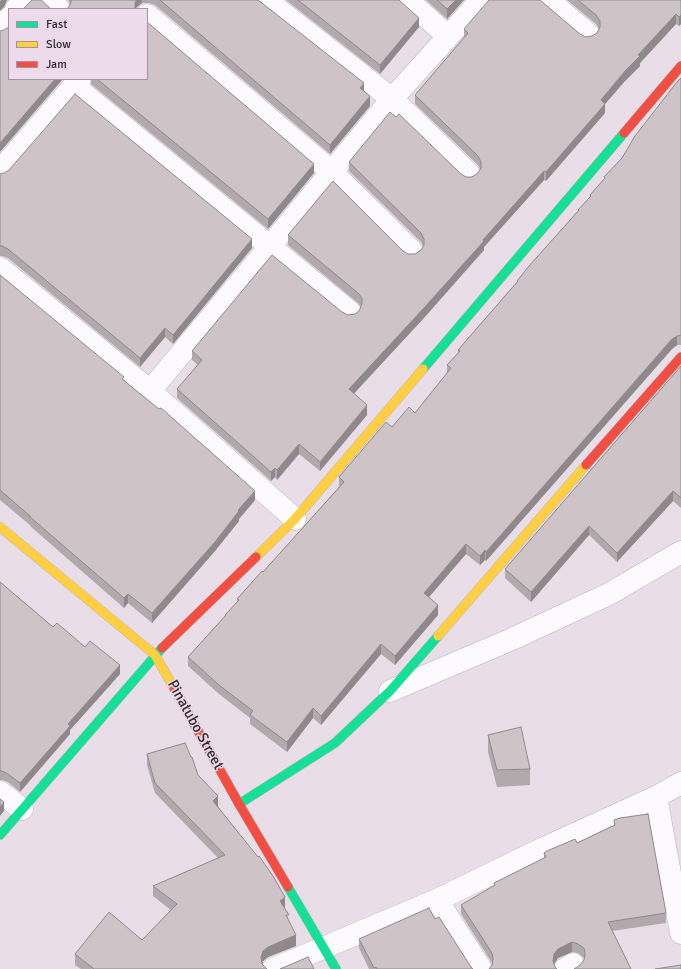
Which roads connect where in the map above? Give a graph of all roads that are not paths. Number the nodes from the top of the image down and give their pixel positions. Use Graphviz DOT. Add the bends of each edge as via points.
graph roads {
  1 [pos="24,0"];
  2 [pos="49,0"];
  3 [pos="149,0"];
  4 [pos="266,0"];
  5 [pos="407,0"];
  6 [pos="481,0"];
  7 [pos="548,0"];
  8 [pos="17,8"];
  9 [pos="58,8"];
  10 [pos="142,8"];
  11 [pos="148,16"];
  12 [pos="8,19"];
  13 [pos="0,28"];
  14 [pos="588,34"];
  15 [pos="448,36"];
  16 [pos="681,66"];
  17 [pos="77,82"];
  18 [pos="392,99"];
  19 [pos="0,171"];
  20 [pos="332,172"];
  21 [pos="469,174"];
  22 [pos="270,247"];
  23 [pos="412,251"];
  24 [pos="0,268"];
  25 [pos="350,312"];
  26 [pos="681,357"];
  27 [pos="150,391"];
  28 [pos="295,519"];
  29 [pos="0,527"];
  30 [pos="681,552"];
  31 [pos="155,655"];
  32 [pos="390,691"];
  33 [pos="681,784"];
  34 [pos="0,792"];
  35 [pos="656,797"];
  36 [pos="239,804"];
  37 [pos="22,809"];
  38 [pos="0,835"];
  39 [pos="437,900"];
  40 [pos="681,934"];
  41 [pos="323,949"];
  42 [pos="273,969"];
  43 [pos="336,969"];
  44 [pos="481,969"];
  1 -- 8 [label="street"];
  2 -- 9 [label="street"];
  3 -- 10 [label="street"];
  4 -- 18 [label="street"];
  5 -- 15 [label="street"];
  6 -- 15 [label="street"];
  7 -- 14 [label="street"];
  11 -- 20 [label="street"];
  12 -- 13 [label="street"];
  15 -- 18 [label="street"];
  16 -- 28 [label="street"];
  17 -- 19 [label="street"];
  17 -- 22 [label="street"];
  18 -- 20 [label="street"];
  18 -- 21 [label="street"];
  20 -- 22 [label="street"];
  20 -- 23 [label="street"];
  22 -- 25 [label="street"];
  22 -- 27 [label="street"];
  24 -- 27 [label="street"];
  26 -- 32 [label="street"];
  27 -- 28 [label="street"];
  28 -- 31 [label="street"];
  29 -- 31 [label="street, Pinatubo Street"];
  30 -- 32 [label="street" via="609,594"];
  31 -- 36 [label="street, Pinatubo Street"];
  31 -- 37 [label="street"];
  32 -- 36 [label="street" via="335,743"];
  33 -- 35 [label="street"];
  34 -- 37 [label="street"];
  35 -- 39 [label="street"];
  35 -- 40 [label="street"];
  36 -- 41 [label="street, Pinatubo Street"];
  37 -- 38 [label="street"];
  39 -- 41 [label="street"];
  39 -- 44 [label="street"];
  41 -- 42 [label="street"];
  41 -- 43 [label="street, Pinatubo Street"];
}
